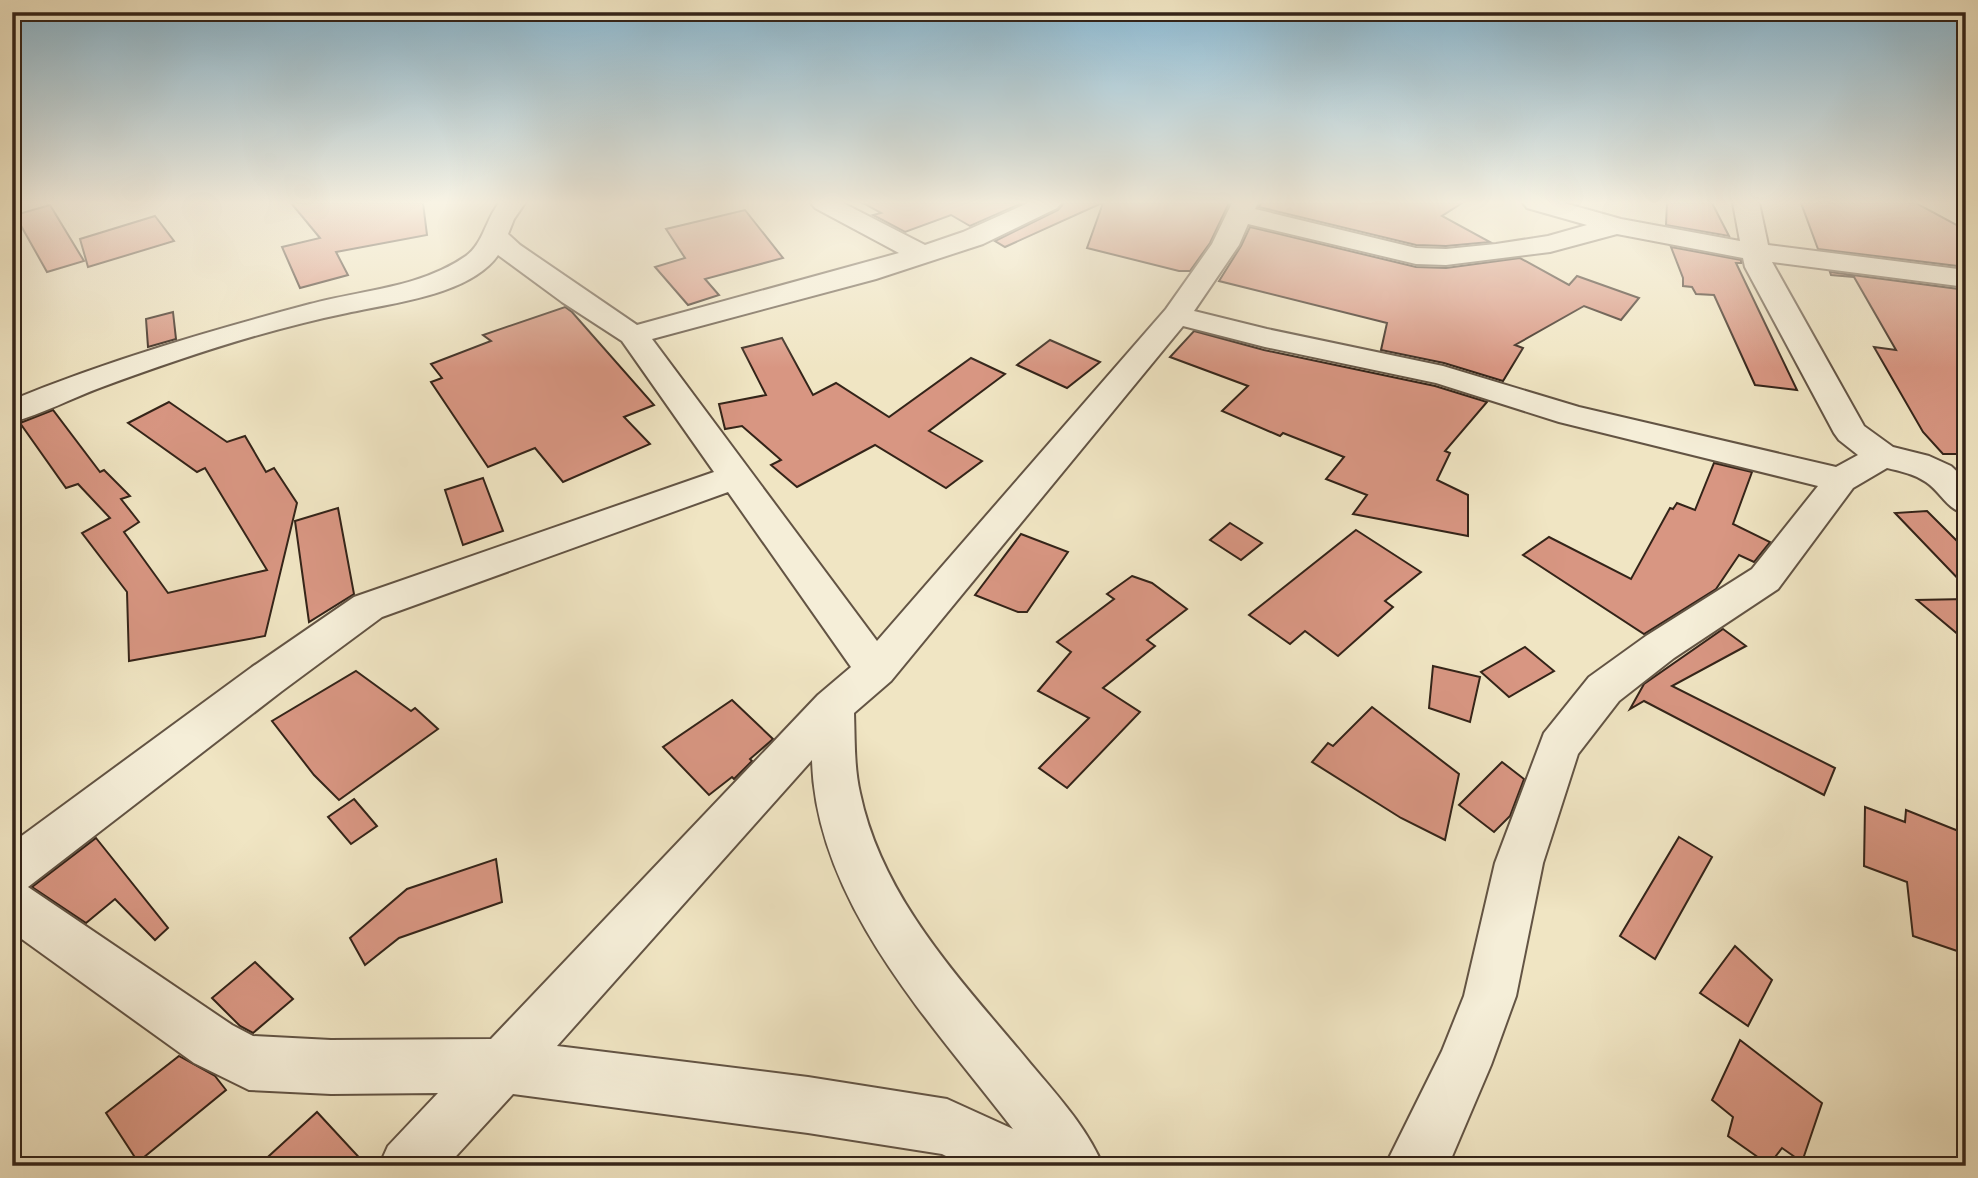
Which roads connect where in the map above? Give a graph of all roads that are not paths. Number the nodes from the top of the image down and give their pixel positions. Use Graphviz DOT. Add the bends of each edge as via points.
graph roads {
  1 [pos="480,258"];
  2 [pos="520,258"];
  3 [pos="910,258"];
  4 [pos="1216,258"];
  5 [pos="1757,258"];
  6 [pos="1802,258"];
  7 [pos="1966,279"];
  8 [pos="1176,314"];
  9 [pos="633,335"];
  10 [pos="12,389"];
  11 [pos="45,398"];
  12 [pos="12,412"];
  13 [pos="1882,456"];
  14 [pos="735,477"];
  15 [pos="1842,481"];
  16 [pos="1966,502"];
  17 [pos="876,670"];
  18 [pos="833,707"];
  19 [pos="12,871"];
  20 [pos="12,903"];
  21 [pos="503,1066"];
  22 [pos="408,1166"];
  23 [pos="1028,1166"];
  24 [pos="1074,1166"];
  25 [pos="1413,1166"];
  1 -- 11 [label="street" via="430,285 323,309 169,354"];
  2 -- 9 [label="street"];
  3 -- 9 [label="street"];
  4 -- 8 [label="street"];
  5 -- 13 [label="street" via="1851,433"];
  6 -- 7 [label="street"];
  8 -- 15 [label="street" via="1456,379 1583,418"];
  8 -- 17 [label="street"];
  9 -- 14 [label="street"];
  10 -- 11 [label="street"];
  11 -- 12 [label="street"];
  13 -- 15 [label="street"];
  13 -- 16 [label="street" via="1938,474"];
  14 -- 17 [label="street"];
  14 -- 19 [label="street" via="368,607"];
  15 -- 25 [label="street" via="1765,579 1604,689 1559,746 1519,863 1490,996 1426,1149"];
  17 -- 18 [label="street"];
  18 -- 21 [label="street"];
  18 -- 24 [label="street" via="837,797 886,922"];
  20 -- 21 [label="street" via="213,1044 249,1063"];
  21 -- 22 [label="street"];
  21 -- 23 [label="street" via="947,1126"];
}
